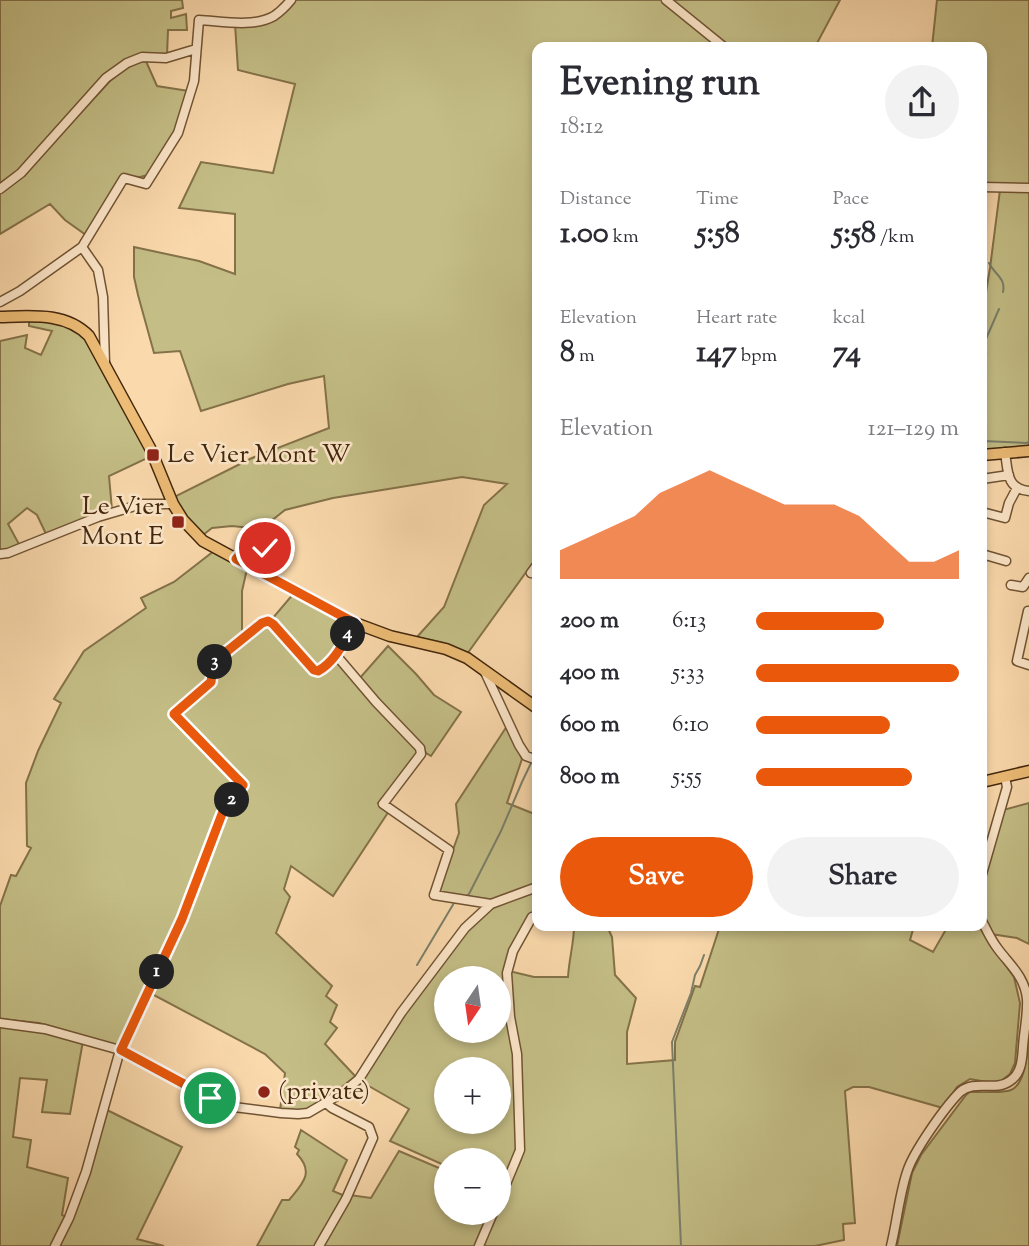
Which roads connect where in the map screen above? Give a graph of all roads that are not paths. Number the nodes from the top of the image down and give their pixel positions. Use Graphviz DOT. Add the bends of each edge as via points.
graph roads {
  1 [pos="291,0"];
  2 [pos="666,0"];
  3 [pos="718,42"];
  4 [pos="197,49"];
  5 [pos="987,187"];
  6 [pos="1029,188"];
  7 [pos="0,189"];
  8 [pos="82,247"];
  9 [pos="0,302"];
  10 [pos="0,317"];
  11 [pos="105,365"];
  12 [pos="1029,451"];
  13 [pos="1005,452"];
  14 [pos="987,455"];
  15 [pos="1009,475"];
  16 [pos="987,478"];
  17 [pos="1017,488"];
  18 [pos="1029,491"];
  19 [pos="173,504"];
  20 [pos="987,513"];
  21 [pos="0,554"];
  22 [pos="987,555"];
  23 [pos="236,559"];
  24 [pos="1006,561"];
  25 [pos="274,568"];
  26 [pos="1029,578"];
  27 [pos="1010,585"];
  28 [pos="1028,611"];
  29 [pos="355,623"];
  30 [pos="1027,624"];
  31 [pos="336,655"];
  32 [pos="1029,665"];
  33 [pos="484,670"];
  34 [pos="532,704"];
  35 [pos="532,758"];
  36 [pos="1029,771"];
  37 [pos="1005,777"];
  38 [pos="987,781"];
  39 [pos="987,856"];
  40 [pos="532,889"];
  41 [pos="491,904"];
  42 [pos="532,917"];
  43 [pos="987,931"];
  44 [pos="1025,975"];
  45 [pos="0,1023"];
  46 [pos="121,1050"];
  47 [pos="326,1103"];
  48 [pos="511,1172"];
  49 [pos="488,1225"];
  50 [pos="55,1246"];
  51 [pos="319,1246"];
  52 [pos="478,1246"];
  53 [pos="891,1246"];
  1 -- 4 [label="street" via="272,17 259,21 199,20"];
  2 -- 3 [label="street"];
  4 -- 7 [label="street" via="127,62 106,78 21,173"];
  4 -- 8 [label="street" via="194,81 173,142 146,184 124,178"];
  5 -- 6 [label="street"];
  8 -- 9 [label="street"];
  8 -- 11 [label="street" via="97,270 103,297"];
  10 -- 11 [label="main road" via="68,321 89,336"];
  11 -- 19 [label="main road" via="150,448"];
  12 -- 13 [label="main road"];
  13 -- 14 [label="main road"];
  13 -- 15 [label="street"];
  15 -- 16 [label="street"];
  15 -- 17 [label="street"];
  17 -- 18 [label="street"];
  17 -- 20 [label="street" via="1005,518"];
  19 -- 21 [label="street" via="142,504"];
  19 -- 23 [label="main road" via="203,541"];
  22 -- 24 [label="street"];
  23 -- 25 [label="street" via="253,544 284,553"];
  23 -- 29 [label="main road"];
  26 -- 27 [label="street" via="1023,587"];
  28 -- 30 [label="street"];
  29 -- 31 [label="street"];
  29 -- 33 [label="main road" via="446,649"];
  30 -- 32 [label="street" via="1017,661"];
  31 -- 41 [label="street" via="420,748 421,754 383,804 449,850 435,895"];
  31 -- 46 [label="street" via="322,670 314,670 273,624 262,623 215,661 211,682 174,714 243,785 222,814 182,919"];
  33 -- 34 [label="main road"];
  33 -- 35 [label="street" via="519,745"];
  36 -- 37 [label="main road"];
  37 -- 38 [label="main road"];
  37 -- 39 [label="street"];
  40 -- 41 [label="street"];
  41 -- 47 [label="street" via="465,928 401,1013 359,1079"];
  42 -- 48 [label="street" via="507,973 517,1054 520,1150"];
  43 -- 44 [label="street"];
  44 -- 53 [label="street" via="1027,1006 1017,1074 1002,1085 964,1088 925,1138 908,1168"];
  45 -- 46 [label="street" via="45,1029"];
  46 -- 47 [label="street" via="226,1106 298,1114"];
  46 -- 50 [label="street" via="86,1172"];
  47 -- 51 [label="street" via="369,1127 373,1138"];
  49 -- 52 [label="street"];
}
